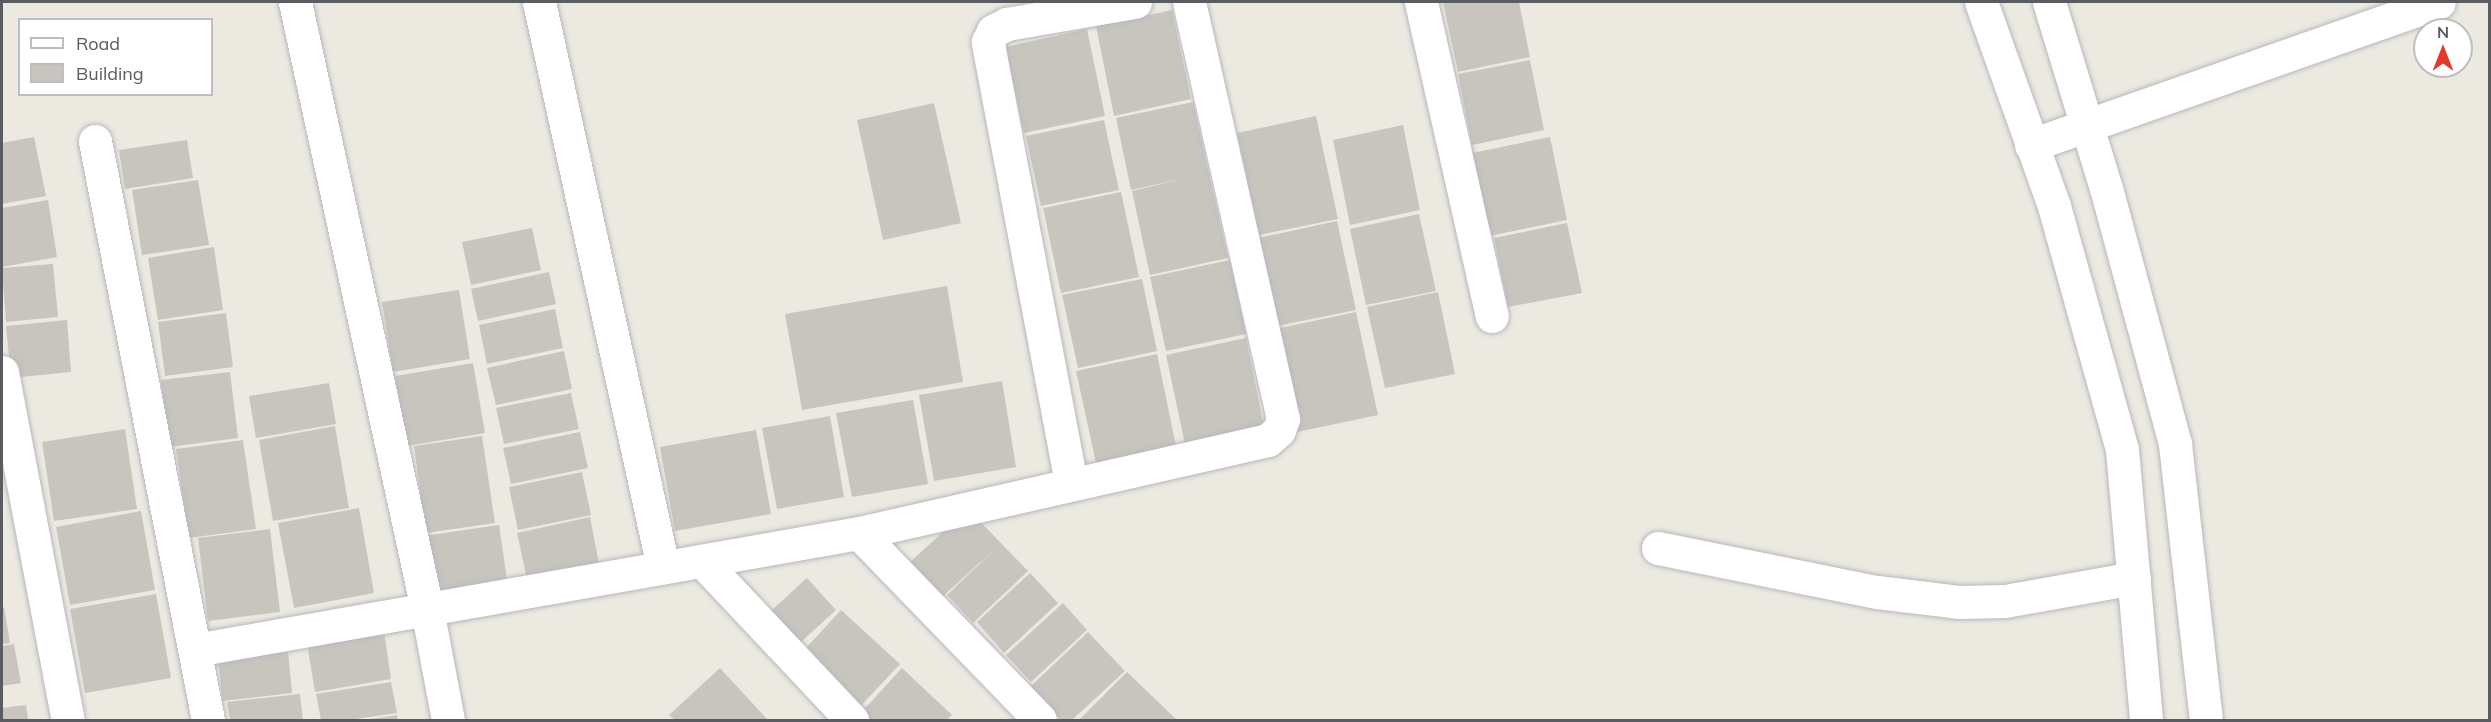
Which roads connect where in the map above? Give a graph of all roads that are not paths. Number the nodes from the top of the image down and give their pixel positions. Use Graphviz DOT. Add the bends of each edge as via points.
graph roads {
  1 [pos="295,2"];
  2 [pos="539,2"];
  3 [pos="1135,2"];
  4 [pos="1189,2"];
  5 [pos="1420,2"];
  6 [pos="1982,2"];
  7 [pos="2049,2"];
  8 [pos="2439,2"];
  9 [pos="2087,126"];
  10 [pos="95,141"];
  11 [pos="2031,145"];
  12 [pos="1492,316"];
  13 [pos="2,372"];
  14 [pos="5,417"];
  15 [pos="1071,483"];
  16 [pos="859,533"];
  17 [pos="1658,548"];
  18 [pos="702,561"];
  19 [pos="663,567"];
  20 [pos="2134,578"];
  21 [pos="427,609"];
  22 [pos="195,650"];
  23 [pos="68,720"];
  24 [pos="208,720"];
  25 [pos="448,720"];
  26 [pos="852,720"];
  27 [pos="1040,720"];
  28 [pos="2145,720"];
  29 [pos="2206,720"];
  1 -- 21 [label="street"];
  2 -- 19 [label="street"];
  3 -- 15 [label="street" via="1006,24 993,31 988,42"];
  4 -- 15 [label="street" via="1283,418 1279,430 1268,440"];
  5 -- 12 [label="street"];
  6 -- 11 [label="street"];
  7 -- 9 [label="street"];
  8 -- 9 [label="street"];
  9 -- 11 [label="street"];
  9 -- 29 [label="street" via="2175,444"];
  10 -- 22 [label="street"];
  11 -- 20 [label="street" via="2054,206 2122,450"];
  13 -- 14 [label="street"];
  14 -- 23 [label="street"];
  15 -- 16 [label="street"];
  16 -- 18 [label="street"];
  16 -- 27 [label="street"];
  17 -- 20 [label="street" via="1877,592 1958,602 2005,601"];
  18 -- 19 [label="street"];
  18 -- 26 [label="street"];
  19 -- 21 [label="street"];
  20 -- 28 [label="street"];
  21 -- 22 [label="street"];
  21 -- 25 [label="street"];
  22 -- 24 [label="street"];
}
